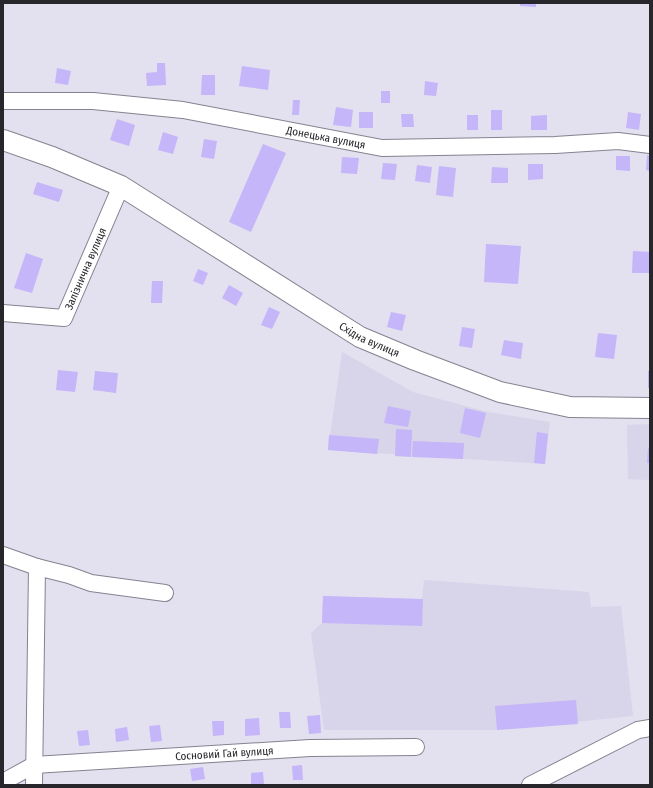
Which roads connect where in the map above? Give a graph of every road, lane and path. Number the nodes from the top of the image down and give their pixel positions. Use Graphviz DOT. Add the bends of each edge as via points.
graph roads {
  1 [pos="3,102"];
  2 [pos="3,140"];
  3 [pos="650,144"];
  4 [pos="121,186"];
  5 [pos="3,313"];
  6 [pos="650,408"];
  7 [pos="3,555"];
  8 [pos="37,567"];
  9 [pos="165,593"];
  10 [pos="650,728"];
  11 [pos="416,747"];
  12 [pos="34,765"];
  13 [pos="3,782"];
  14 [pos="34,785"];
  15 [pos="530,785"];
  1 -- 3 [label="street, Донецька вулиця" via="93,101 183,110 382,148 555,145 618,141"];
  2 -- 4 [label="main road"];
  4 -- 5 [label="street, Залізнична вулиця" via="64,318"];
  4 -- 6 [label="main road, Східна вулиця" via="360,337 414,360 500,392 570,408"];
  7 -- 8 [label="street"];
  8 -- 9 [label="street" via="91,583"];
  8 -- 12 [label="street"];
  10 -- 15 [label="street" via="638,730"];
  11 -- 12 [label="street, Сосновий Гай вулиця" via="310,748"];
  12 -- 13 [label="street"];
  12 -- 14 [label="street"];
}
